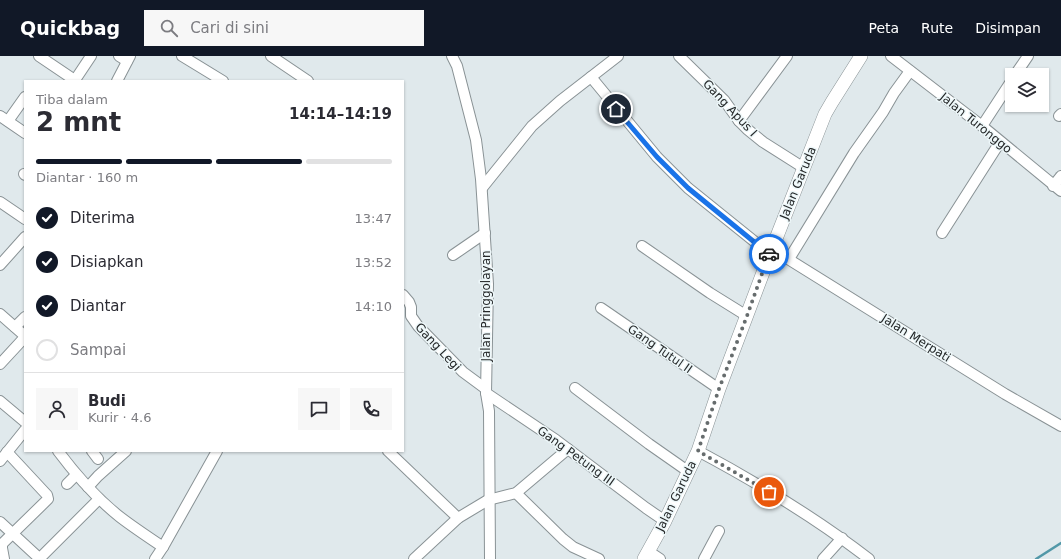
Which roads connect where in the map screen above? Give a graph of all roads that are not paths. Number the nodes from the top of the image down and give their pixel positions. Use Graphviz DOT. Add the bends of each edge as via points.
graph roads {
  1 [pos="39,56"];
  2 [pos="91,56"];
  3 [pos="182,56"];
  4 [pos="271,56"];
  5 [pos="452,56"];
  6 [pos="679,56"];
  7 [pos="787,56"];
  8 [pos="862,56"];
  9 [pos="891,56"];
  10 [pos="1028,56"];
  11 [pos="615,57"];
  12 [pos="125,58"];
  13 [pos="1020,68"];
  14 [pos="910,71"];
  15 [pos="591,77"];
  16 [pos="74,80"];
  17 [pos="76,80"];
  18 [pos="120,80"];
  19 [pos="221,80"];
  20 [pos="307,80"];
  21 [pos="1005,91"];
  22 [pos="24,98"];
  23 [pos="4,119"];
  24 [pos="739,121"];
  25 [pos="982,126"];
  26 [pos="24,132"];
  27 [pos="1000,142"];
  28 [pos="804,168"];
  29 [pos="1061,176"];
  30 [pos="482,188"];
  31 [pos="1057,188"];
  32 [pos="0,202"];
  33 [pos="24,218"];
  34 [pos="485,233"];
  35 [pos="942,233"];
  36 [pos="24,239"];
  37 [pos="642,246"];
  38 [pos="771,252"];
  39 [pos="453,255"];
  40 [pos="789,259"];
  41 [pos="0,265"];
  42 [pos="404,296"];
  43 [pos="601,308"];
  44 [pos="0,314"];
  45 [pos="747,316"];
  46 [pos="24,318"];
  47 [pos="15,327"];
  48 [pos="24,336"];
  49 [pos="24,338"];
  50 [pos="2,360"];
  51 [pos="575,388"];
  52 [pos="719,389"];
  53 [pos="486,391"];
  54 [pos="0,401"];
  55 [pos="24,421"];
  56 [pos="1061,426"];
  57 [pos="24,431"];
  58 [pos="568,449"];
  59 [pos="698,451"];
  60 [pos="7,452"];
  61 [pos="59,452"];
  62 [pos="125,452"];
  63 [pos="216,452"];
  64 [pos="389,452"];
  65 [pos="0,461"];
  66 [pos="689,472"];
  67 [pos="76,475"];
  68 [pos="67,484"];
  69 [pos="88,487"];
  70 [pos="516,493"];
  71 [pos="99,499"];
  72 [pos="488,500"];
  73 [pos="458,518"];
  74 [pos="665,521"];
  75 [pos="0,522"];
  76 [pos="720,531"];
  77 [pos="12,534"];
  78 [pos="842,538"];
  79 [pos="163,547"];
  80 [pos="646,555"];
  81 [pos="4,559"];
  82 [pos="39,559"];
  83 [pos="155,559"];
  84 [pos="414,559"];
  85 [pos="490,559"];
  86 [pos="599,559"];
  87 [pos="660,559"];
  88 [pos="704,559"];
  89 [pos="823,559"];
  90 [pos="869,559"];
  1 -- 16 [label="street"];
  2 -- 17 [label="street"];
  3 -- 19 [label="street"];
  4 -- 20 [label="street"];
  5 -- 30 [label="street, Jalan Pringgolayan" via="476,140"];
  6 -- 24 [label="street, Gang Apus I" via="724,100"];
  7 -- 24 [label="street"];
  8 -- 28 [label="street, Jalan Garuda" via="825,114"];
  9 -- 14 [label="street, Jalan Turonggo"];
  10 -- 13 [label="street"];
  11 -- 15 [label="street"];
  12 -- 18 [label="street"];
  14 -- 25 [label="street, Jalan Turonggo"];
  14 -- 40 [label="street" via="854,153"];
  15 -- 30 [label="street" via="532,126"];
  15 -- 38 [label="street, Jalan Merpati" via="657,157 688,188"];
  21 -- 25 [label="street"];
  22 -- 23 [label="street"];
  23 -- 26 [label="street"];
  24 -- 28 [label="street, Gang Apus I" via="759,139"];
  25 -- 27 [label="street, Jalan Turonggo"];
  27 -- 31 [label="street, Jalan Turonggo"];
  27 -- 35 [label="street"];
  28 -- 38 [label="street, Jalan Garuda"];
  29 -- 31 [label="street"];
  30 -- 34 [label="street, Jalan Pringgolayan"];
  32 -- 33 [label="street"];
  34 -- 39 [label="street"];
  34 -- 53 [label="street, Jalan Pringgolayan" via="489,302"];
  36 -- 41 [label="street"];
  37 -- 45 [label="street"];
  38 -- 40 [label="street, Jalan Merpati"];
  38 -- 45 [label="street, Jalan Garuda"];
  40 -- 56 [label="street, Jalan Merpati" via="1005,394"];
  42 -- 53 [label="street, Gang Legi" via="411,307 411,316 418,326 463,372"];
  43 -- 52 [label="street, Gang Tutul II"];
  44 -- 47 [label="street"];
  45 -- 52 [label="street, Jalan Garuda"];
  46 -- 47 [label="street"];
  47 -- 48 [label="street"];
  49 -- 50 [label="street"];
  51 -- 66 [label="street"];
  52 -- 59 [label="street, Jalan Garuda"];
  53 -- 58 [label="street, Gang Petung III"];
  53 -- 72 [label="street, Jalan Pringgolayan" via="489,410"];
  54 -- 55 [label="street"];
  57 -- 60 [label="street"];
  58 -- 70 [label="street"];
  58 -- 74 [label="street, Gang Petung III"];
  59 -- 66 [label="street, Jalan Garuda"];
  59 -- 78 [label="street"];
  60 -- 65 [label="street"];
  60 -- 77 [label="street" via="48,499"];
  61 -- 67 [label="street"];
  62 -- 69 [label="street"];
  63 -- 79 [label="street"];
  64 -- 73 [label="street"];
  66 -- 74 [label="street, Jalan Garuda"];
  67 -- 68 [label="street"];
  67 -- 69 [label="street"];
  69 -- 71 [label="street"];
  70 -- 72 [label="street"];
  70 -- 86 [label="street" via="573,547"];
  71 -- 79 [label="street"];
  71 -- 82 [label="street"];
  72 -- 73 [label="street"];
  72 -- 85 [label="street, Jalan Pringgolayan"];
  73 -- 84 [label="street"];
  74 -- 80 [label="street, Jalan Garuda"];
  75 -- 77 [label="street"];
  76 -- 88 [label="street"];
  77 -- 81 [label="street" via="2,545"];
  77 -- 82 [label="street"];
  78 -- 89 [label="street"];
  78 -- 90 [label="street"];
  79 -- 83 [label="street"];
  80 -- 87 [label="street"];
}
